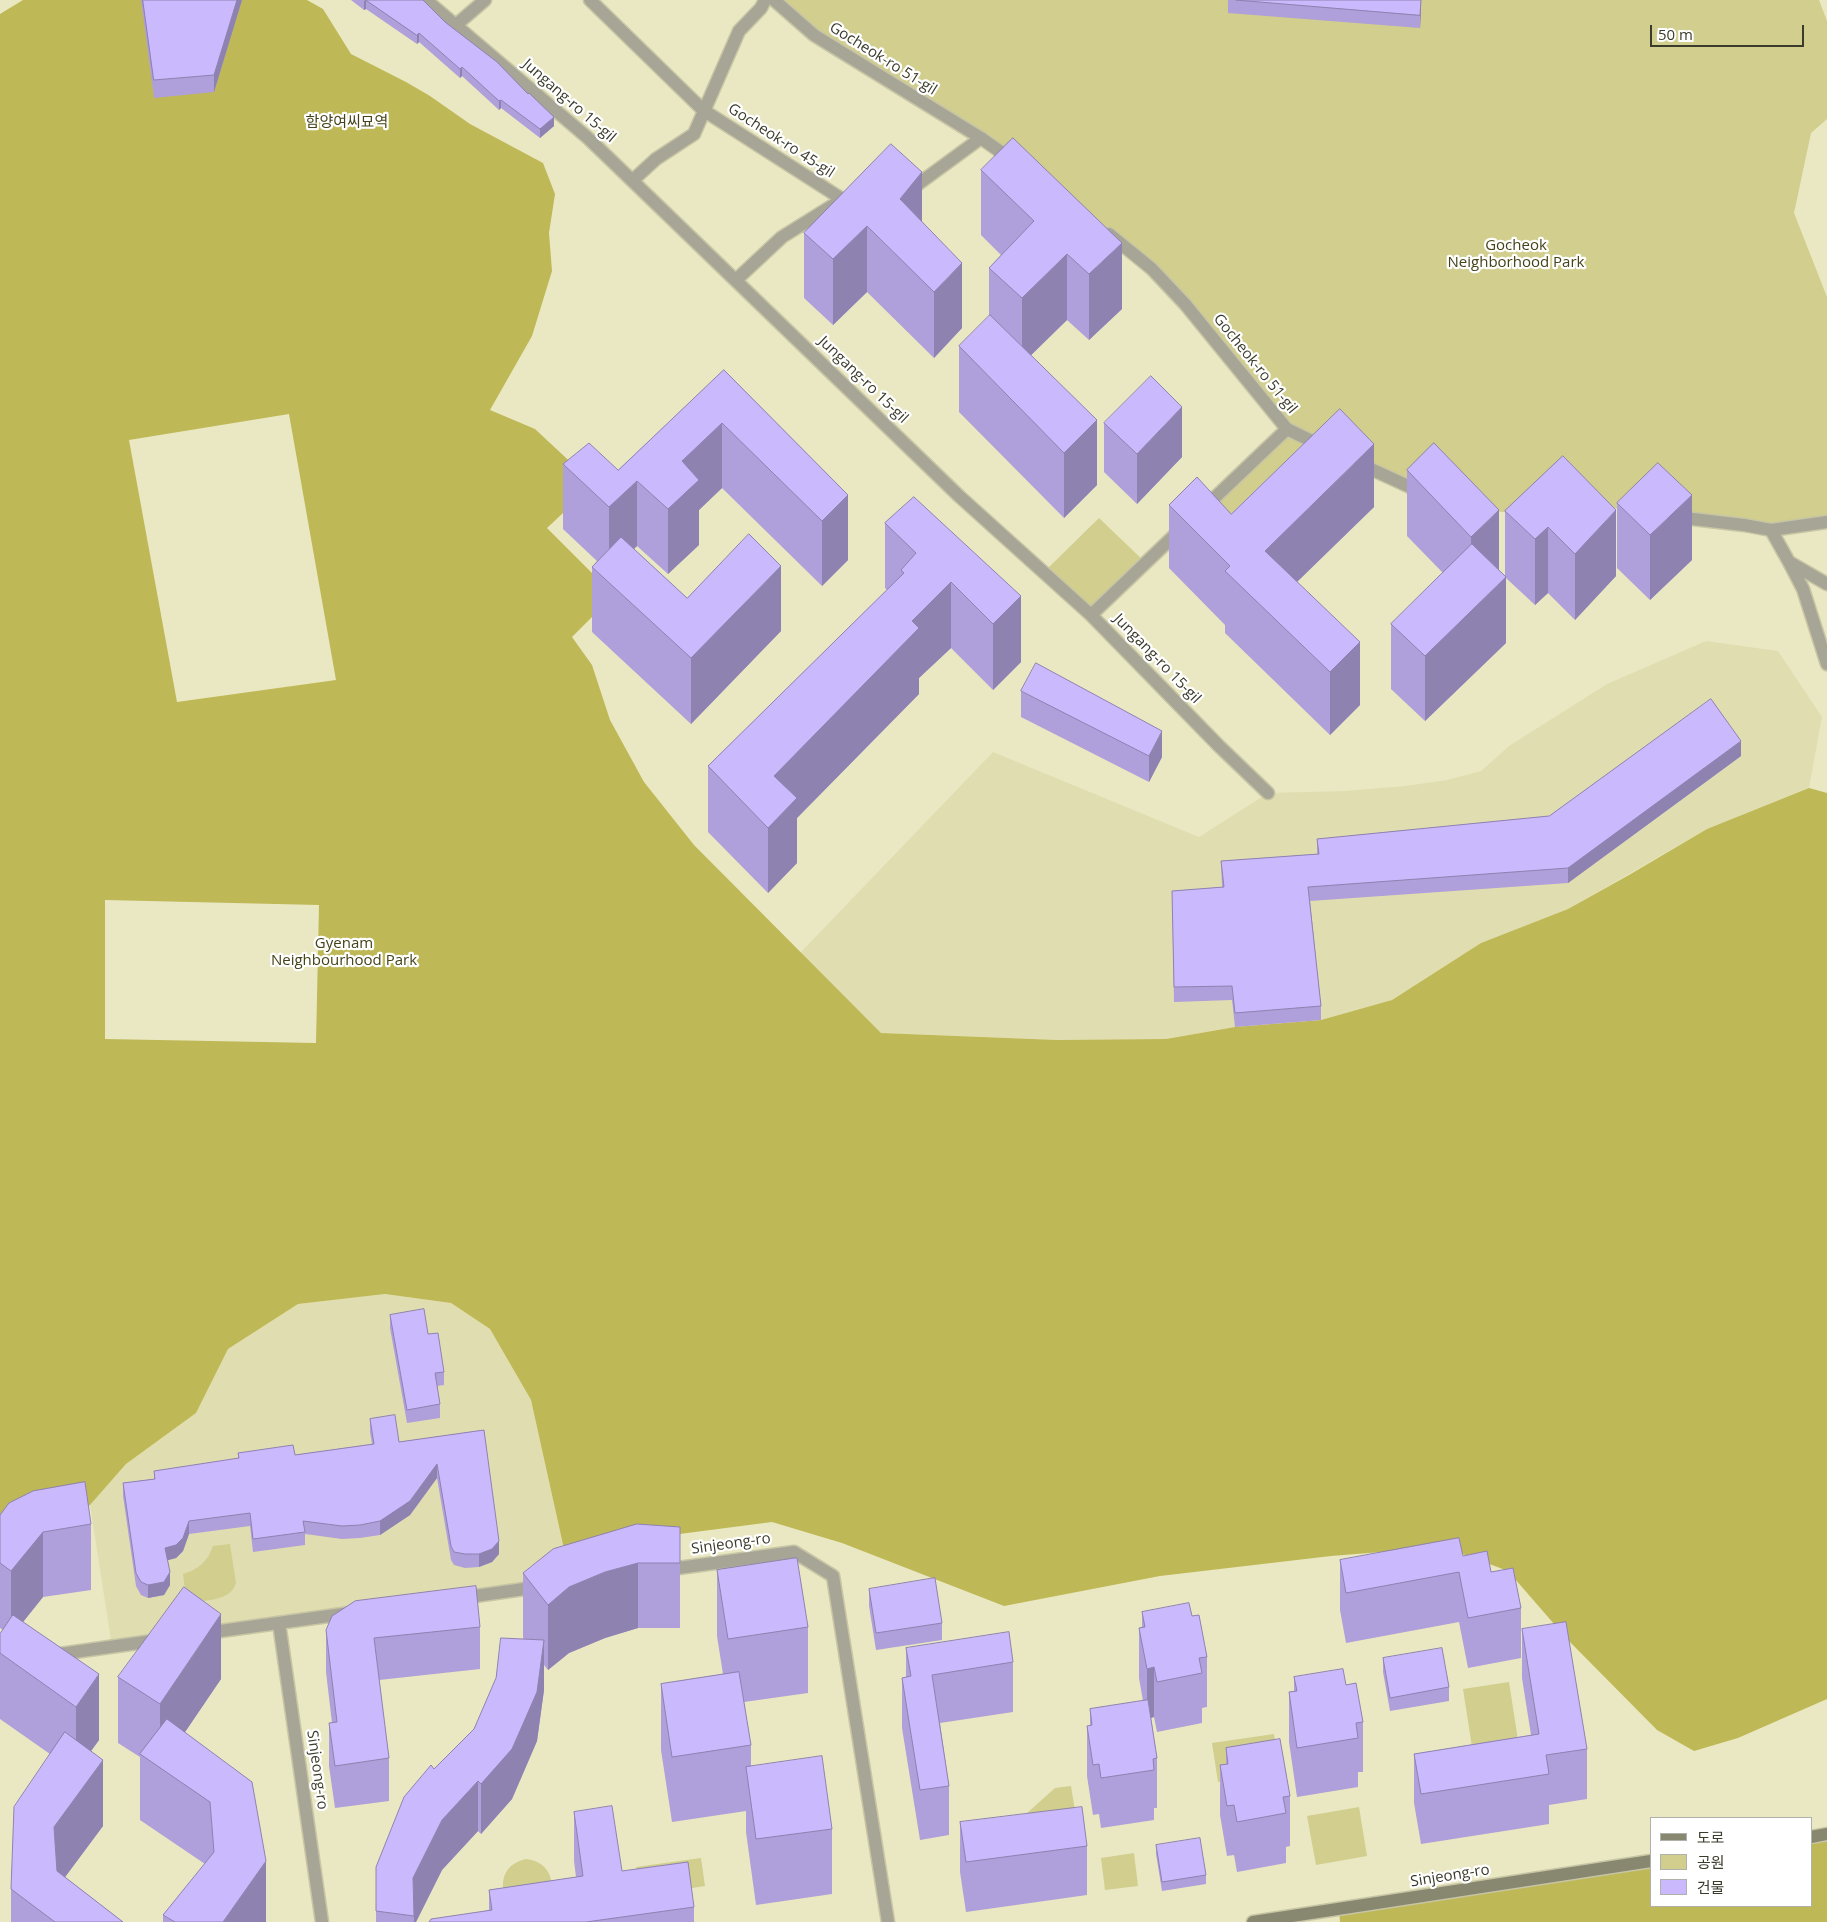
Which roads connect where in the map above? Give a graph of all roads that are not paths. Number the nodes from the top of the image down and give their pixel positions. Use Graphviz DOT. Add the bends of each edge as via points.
graph roads {
  1 [pos="426,0"];
  2 [pos="485,0"];
  3 [pos="590,0"];
  4 [pos="765,0"];
  5 [pos="774,0"];
  6 [pos="456,25"];
  7 [pos="703,110"];
  8 [pos="981,138"];
  9 [pos="1020,166"];
  10 [pos="633,180"];
  11 [pos="892,191"];
  12 [pos="854,192"];
  13 [pos="842,199"];
  14 [pos="1100,227"];
  15 [pos="736,280"];
  16 [pos="1286,429"];
  17 [pos="1334,452"];
  18 [pos="1352,460"];
  19 [pos="1430,495"];
  20 [pos="1667,516"];
  21 [pos="1827,522"];
  22 [pos="1771,530"];
  23 [pos="1789,562"];
  24 [pos="1827,584"];
  25 [pos="1091,615"];
  26 [pos="1827,664"];
  27 [pos="1268,793"];
  28 [pos="656,1571"];
  29 [pos="548,1586"];
  30 [pos="452,1599"];
  31 [pos="365,1611"];
  32 [pos="279,1623"];
  33 [pos="191,1636"];
  34 [pos="171,1638"];
  35 [pos="38,1657"];
  36 [pos="1827,1834"];
  37 [pos="1812,1837"];
  38 [pos="1650,1861"];
  39 [pos="322,1922"];
  40 [pos="888,1922"];
  41 [pos="1253,1922"];
  1 -- 6 [label="street, Jungang-ro 15-gil"];
  2 -- 6 [label="street"];
  3 -- 7 [label="street"];
  4 -- 7 [label="street, Gocheok-ro 45-gil" via="739,31"];
  5 -- 8 [label="street, Gocheok-ro 51-gil" via="814,35"];
  6 -- 10 [label="street, Jungang-ro 15-gil"];
  7 -- 10 [label="street, Gocheok-ro 45-gil" via="694,134 656,159"];
  7 -- 13 [label="street, Gocheok-ro 45-gil"];
  8 -- 9 [label="street, Gocheok-ro 51-gil"];
  8 -- 11 [label="street" via="910,190"];
  10 -- 15 [label="street, Jungang-ro 15-gil"];
  12 -- 13 [label="street"];
  13 -- 15 [label="street" via="782,237"];
  14 -- 16 [label="street, Gocheok-ro 51-gil" via="1152,269 1185,304"];
  15 -- 25 [label="street, Jungang-ro 15-gil" via="959,496"];
  16 -- 17 [label="street, Gocheok-ro 51-gil"];
  16 -- 25 [label="street"];
  18 -- 19 [label="street"];
  20 -- 22 [label="street"];
  21 -- 22 [label="street"];
  22 -- 23 [label="street"];
  23 -- 24 [label="street"];
  23 -- 26 [label="street" via="1803,589"];
  25 -- 27 [label="street, Jungang-ro 15-gil"];
  28 -- 40 [label="street, Sinjeong-ro" via="794,1552 833,1576"];
  29 -- 30 [label="street"];
  31 -- 32 [label="street"];
  32 -- 33 [label="street"];
  32 -- 39 [label="street, Sinjeong-ro"];
  34 -- 35 [label="street"];
  36 -- 37 [label="main road"];
  38 -- 41 [label="main road, Sinjeong-ro"];
}
